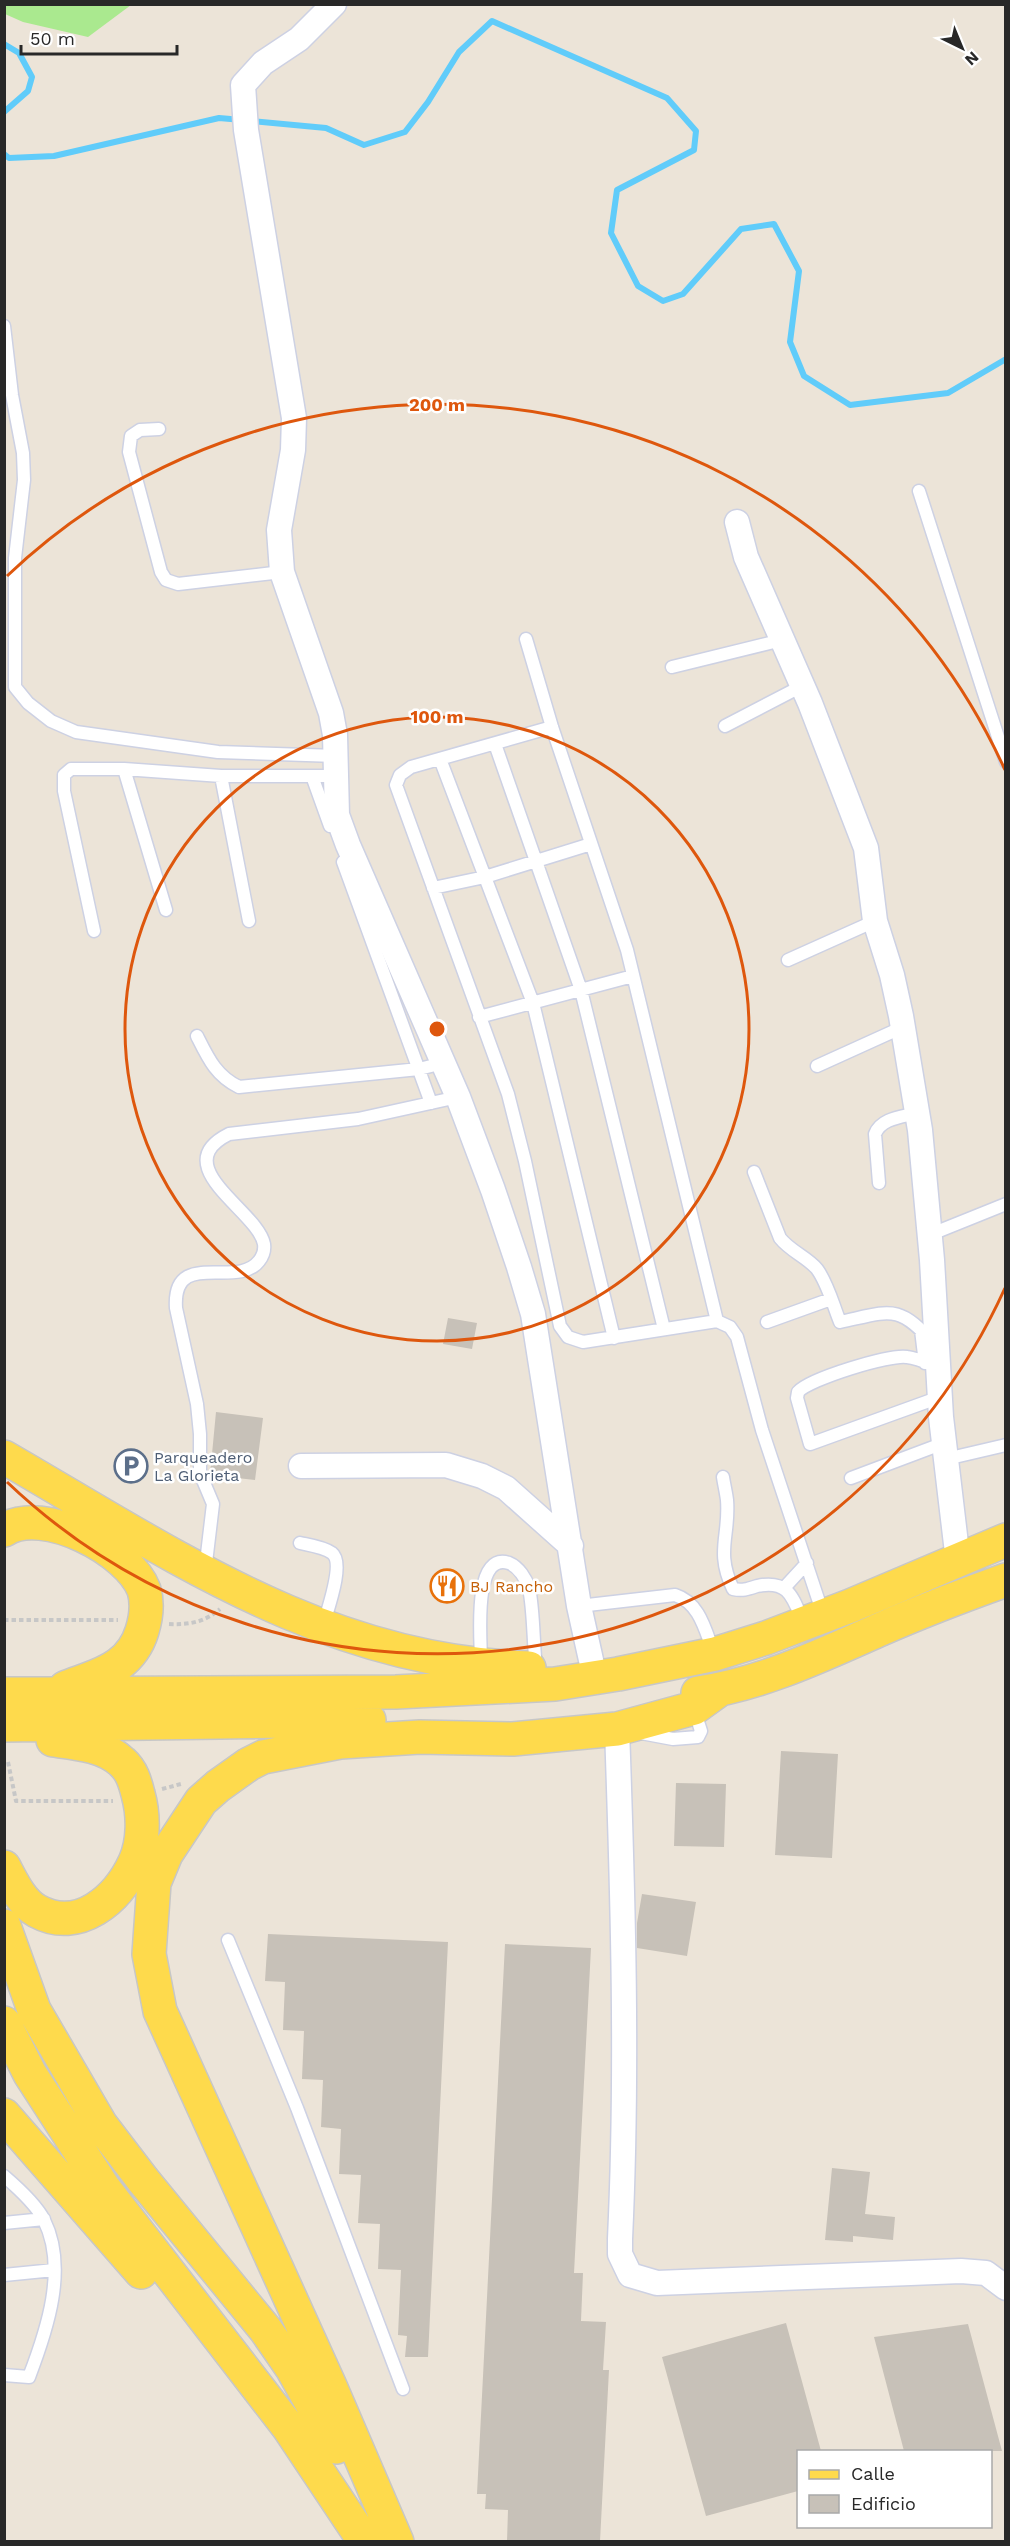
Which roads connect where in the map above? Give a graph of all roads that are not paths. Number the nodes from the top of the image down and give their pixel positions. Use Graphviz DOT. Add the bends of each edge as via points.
graph roads {
  1 [pos="334,4"];
  2 [pos="4,326"];
  3 [pos="159,429"];
  4 [pos="919,491"];
  5 [pos="737,522"];
  6 [pos="282,572"];
  7 [pos="526,639"];
  8 [pos="782,640"];
  9 [pos="672,667"];
  10 [pos="802,686"];
  11 [pos="724,726"];
  12 [pos="552,727"];
  13 [pos="495,744"];
  14 [pos="440,759"];
  15 [pos="1005,762"];
  16 [pos="336,766"];
  17 [pos="124,769"];
  18 [pos="221,776"];
  19 [pos="312,776"];
  20 [pos="591,844"];
  21 [pos="536,862"];
  22 [pos="485,877"];
  23 [pos="433,888"];
  24 [pos="166,910"];
  25 [pos="249,921"];
  26 [pos="874,921"];
  27 [pos="94,931"];
  28 [pos="788,960"];
  29 [pos="633,976"];
  30 [pos="581,990"];
  31 [pos="533,1003"];
  32 [pos="479,1017"];
  33 [pos="903,1027"];
  34 [pos="197,1036"];
  35 [pos="443,1064"];
  36 [pos="817,1066"];
  37 [pos="418,1068"];
  38 [pos="458,1097"];
  39 [pos="431,1103"];
  40 [pos="917,1113"];
  41 [pos="754,1172"];
  42 [pos="879,1183"];
  43 [pos="1005,1204"];
  44 [pos="929,1235"];
  45 [pos="831,1299"];
  46 [pos="717,1321"];
  47 [pos="767,1322"];
  48 [pos="664,1329"];
  49 [pos="921,1329"];
  50 [pos="614,1338"];
  51 [pos="933,1359"];
  52 [pos="940,1397"];
  53 [pos="1005,1445"];
  54 [pos="945,1451"];
  55 [pos="4,1457"];
  56 [pos="301,1466"];
  57 [pos="723,1477"];
  58 [pos="851,1478"];
  59 [pos="4,1530"];
  60 [pos="1005,1540"];
  61 [pos="300,1543"];
  62 [pos="571,1546"];
  63 [pos="958,1561"];
  64 [pos="807,1563"];
  65 [pos="1005,1580"];
  66 [pos="218,1581"];
  67 [pos="784,1588"];
  68 [pos="579,1606"];
  69 [pos="813,1620"];
  70 [pos="322,1628"];
  71 [pos="715,1654"];
  72 [pos="481,1664"];
  73 [pos="536,1668"];
  74 [pos="605,1672"];
  75 [pos="52,1693"];
  76 [pos="4,1694"];
  77 [pos="706,1699"];
  78 [pos="4,1725"];
  79 [pos="617,1729"];
  80 [pos="6,1747"];
  81 [pos="4,1867"];
  82 [pos="4,1926"];
  83 [pos="228,1940"];
  84 [pos="4,2022"];
  85 [pos="4,2115"];
  86 [pos="4,2176"];
  87 [pos="44,2219"];
  88 [pos="4,2223"];
  89 [pos="54,2270"];
  90 [pos="4,2275"];
  91 [pos="1005,2288"];
  92 [pos="4,2375"];
  93 [pos="403,2389"];
  94 [pos="363,2541"];
  95 [pos="384,2541"];
  96 [pos="397,2541"];
  1 -- 6 [label="street" via="299,39 263,63 243,86 246,130 294,418 293,450 279,530"];
  2 -- 16 [label="lane" via="24,480 15,558 15,687 51,721 76,732"];
  3 -- 6 [label="lane" via="140,430 131,436 129,452 166,580 178,584"];
  4 -- 15 [label="lane"];
  5 -- 8 [label="street" via="746,558"];
  6 -- 16 [label="street" via="331,713"];
  7 -- 12 [label="lane"];
  8 -- 9 [label="lane"];
  8 -- 10 [label="street"];
  10 -- 11 [label="lane"];
  10 -- 26 [label="street" via="866,848"];
  12 -- 13 [label="lane"];
  12 -- 20 [label="lane"];
  13 -- 14 [label="lane"];
  13 -- 21 [label="lane"];
  14 -- 22 [label="lane"];
  14 -- 23 [label="lane" via="411,767 400,775 396,785"];
  16 -- 19 [label="lane"];
  16 -- 35 [label="street" via="337,814 348,845"];
  17 -- 18 [label="lane"];
  17 -- 24 [label="lane"];
  17 -- 27 [label="lane" via="71,769 64,775 64,791"];
  18 -- 19 [label="lane"];
  18 -- 25 [label="lane"];
  19 -- 37 [label="lane"];
  20 -- 21 [label="lane"];
  20 -- 29 [label="lane"];
  21 -- 22 [label="lane"];
  21 -- 30 [label="lane"];
  22 -- 23 [label="lane"];
  22 -- 31 [label="lane"];
  23 -- 32 [label="lane"];
  26 -- 28 [label="lane"];
  26 -- 33 [label="street" via="892,975"];
  29 -- 30 [label="lane"];
  29 -- 46 [label="lane"];
  30 -- 31 [label="lane"];
  30 -- 48 [label="lane"];
  31 -- 32 [label="lane"];
  31 -- 50 [label="lane"];
  32 -- 50 [label="lane" via="508,1094 560,1326 568,1337 583,1342"];
  33 -- 36 [label="lane"];
  33 -- 40 [label="street"];
  34 -- 37 [label="lane" via="213,1068 239,1088"];
  35 -- 37 [label="lane"];
  35 -- 38 [label="street"];
  37 -- 39 [label="lane"];
  38 -- 39 [label="lane"];
  38 -- 62 [label="street" via="533,1314"];
  39 -- 66 [label="lane" via="358,1119 229,1134 210,1150 208,1165 214,1180 261,1236 264,1248 258,1264 243,1273 195,1273 180,1285 176,1300 197,1404 200,1473 213,1504"];
  40 -- 42 [label="lane" via="884,1122 877,1128"];
  40 -- 44 [label="street"];
  41 -- 45 [label="lane" via="780,1238 816,1268"];
  43 -- 44 [label="lane"];
  44 -- 51 [label="street"];
  45 -- 47 [label="lane"];
  45 -- 49 [label="lane" via="840,1322 888,1312 901,1314"];
  46 -- 48 [label="lane"];
  46 -- 64 [label="lane" via="730,1326 737,1337 762,1430"];
  48 -- 50 [label="lane"];
  49 -- 51 [label="lane"];
  49 -- 51 [label="lane"];
  51 -- 52 [label="street"];
  51 -- 52 [label="lane" via="897,1357 868,1364 803,1386 797,1398 810,1444"];
  52 -- 54 [label="street"];
  53 -- 54 [label="lane"];
  54 -- 58 [label="lane"];
  54 -- 63 [label="street"];
  55 -- 66 [label="main road"];
  56 -- 62 [label="street" via="446,1465 506,1488"];
  57 -- 67 [label="lane" via="727,1501 723,1549 733,1589 745,1591 774,1585"];
  59 -- 75 [label="main road" via="32,1522 87,1536 117,1557 144,1590 147,1615 138,1644 119,1664"];
  60 -- 63 [label="main road"];
  61 -- 70 [label="lane" via="331,1552 336,1558 338,1569"];
  62 -- 68 [label="street"];
  63 -- 69 [label="main road"];
  64 -- 67 [label="lane"];
  64 -- 69 [label="lane"];
  65 -- 77 [label="main road"];
  66 -- 70 [label="main road"];
  67 -- 69 [label="lane"];
  68 -- 71 [label="lane" via="675,1595 687,1599 697,1610"];
  68 -- 74 [label="street"];
  69 -- 71 [label="main road"];
  70 -- 72 [label="main road" via="402,1651"];
  71 -- 74 [label="main road"];
  72 -- 73 [label="main road"];
  72 -- 73 [label="lane" via="483,1582 496,1563 510,1563 521,1572 528,1588"];
  73 -- 74 [label="main road"];
  74 -- 75 [label="main road" via="555,1684 396,1692"];
  75 -- 76 [label="main road"];
  77 -- 78 [label="main road" via="549,1716"];
  77 -- 79 [label="main road"];
  79 -- 91 [label="street" via="624,1996 620,2254 630,2275 657,2283 961,2271 986,2272"];
  79 -- 96 [label="main road" via="513,1739 379,1738 263,1756 235,1772 201,1801 166,1854 154,1883 149,1954 160,2011"];
  80 -- 81 [label="main road" via="14,1736 96,1747 122,1762 134,1778 142,1829 136,1860 127,1876 97,1911 81,1917 51,1917 36,1910 22,1898"];
  82 -- 95 [label="main road" via="34,2010 101,2125 292,2368"];
  83 -- 93 [label="lane"];
  84 -- 94 [label="main road" via="30,2074 103,2187 282,2419"];
  85 -- 94 [label="main road" via="126,2254"];
  86 -- 87 [label="lane"];
  87 -- 88 [label="lane"];
  87 -- 89 [label="lane" via="52,2242"];
  89 -- 90 [label="lane"];
  89 -- 92 [label="lane" via="49,2317 29,2376"];
}
